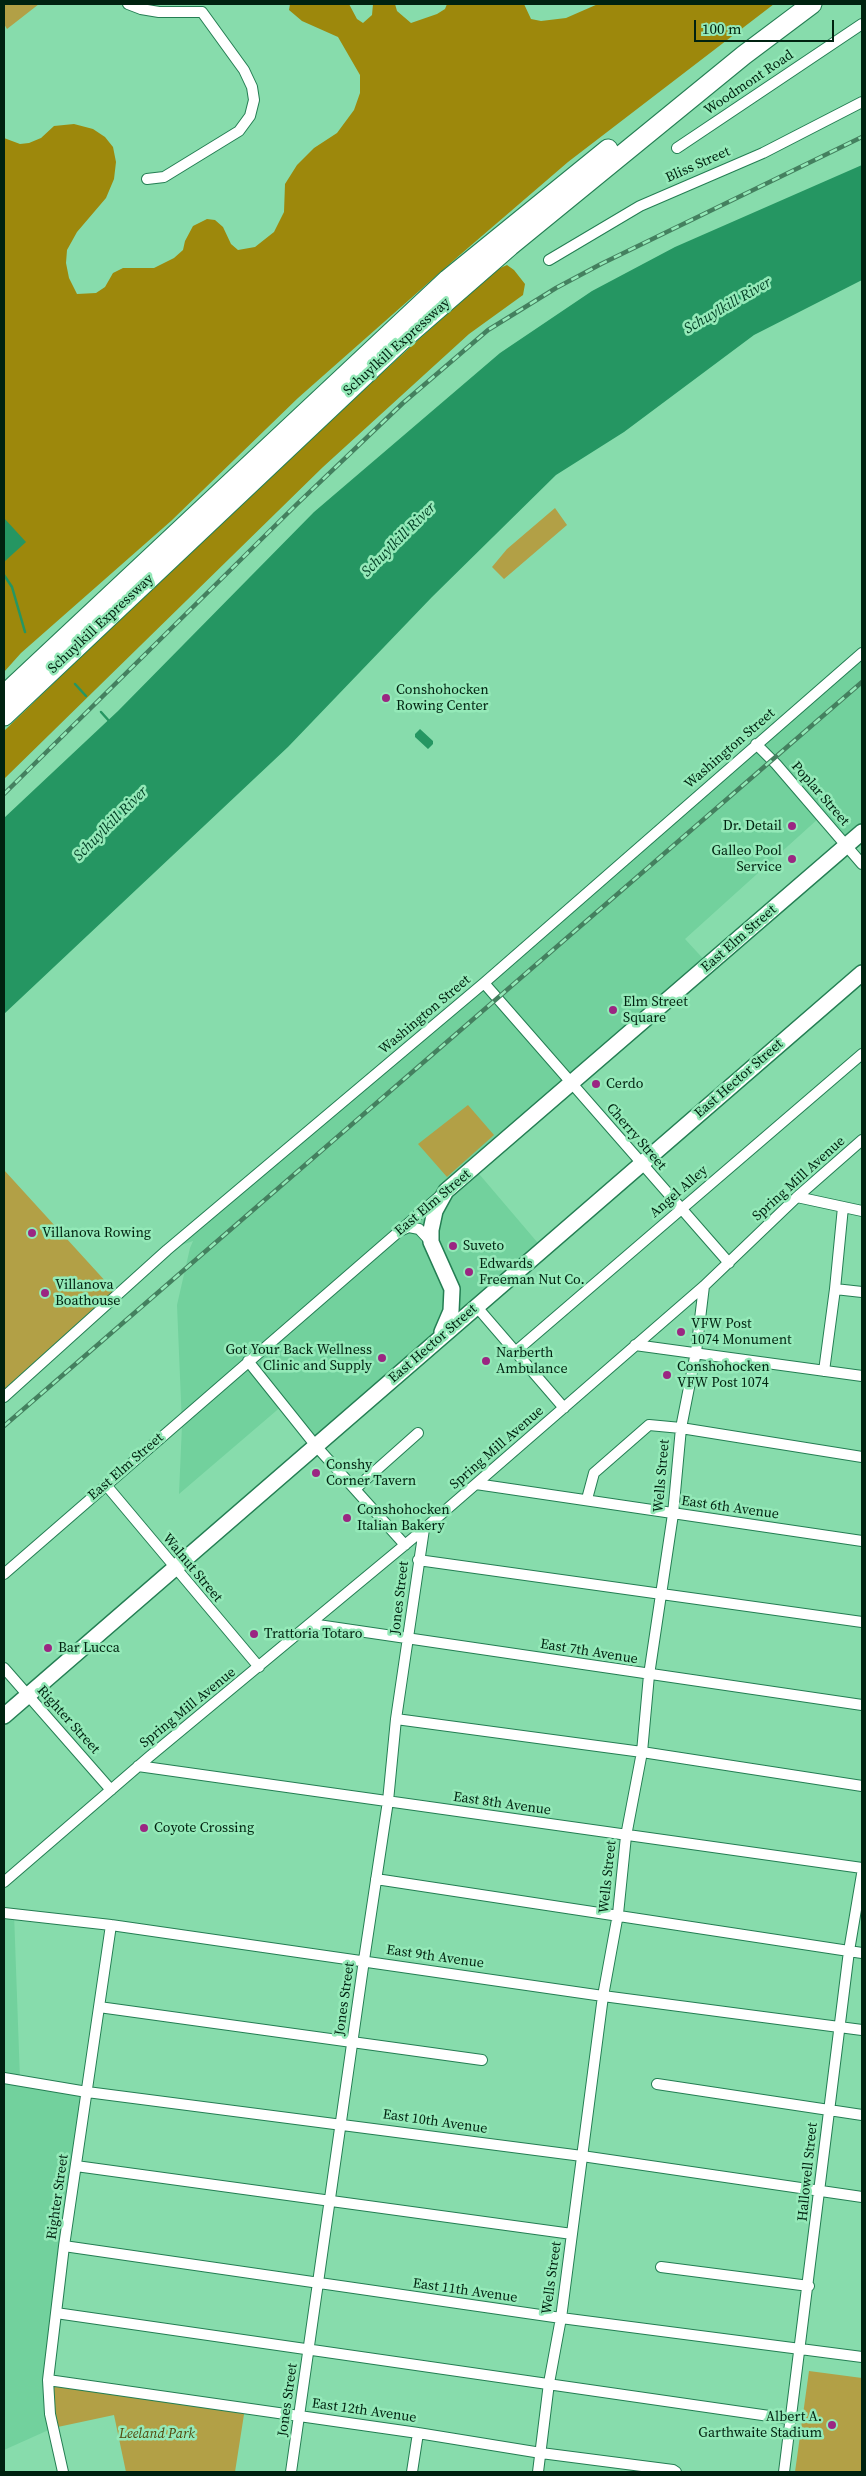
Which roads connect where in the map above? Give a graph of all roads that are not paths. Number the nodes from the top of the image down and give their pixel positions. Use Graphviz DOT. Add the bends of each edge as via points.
graph roads {
  1 [pos="128,4"];
  2 [pos="791,4"];
  3 [pos="812,4"];
  4 [pos="204,8"];
  5 [pos="862,24"];
  6 [pos="862,102"];
  7 [pos="676,148"];
  8 [pos="147,179"];
  9 [pos="549,260"];
  10 [pos="862,653"];
  11 [pos="4,695"];
  12 [pos="4,716"];
  13 [pos="756,744"];
  14 [pos="862,832"];
  15 [pos="847,846"];
  16 [pos="862,864"];
  17 [pos="862,973"];
  18 [pos="484,983"];
  19 [pos="862,1054"];
  20 [pos="571,1084"];
  21 [pos="862,1140"];
  22 [pos="641,1164"];
  23 [pos="446,1191"];
  24 [pos="797,1197"];
  25 [pos="843,1207"];
  26 [pos="681,1209"];
  27 [pos="862,1211"];
  28 [pos="395,1235"];
  29 [pos="431,1242"];
  30 [pos="729,1263"];
  31 [pos="704,1286"];
  32 [pos="835,1288"];
  33 [pos="452,1289"];
  34 [pos="862,1292"];
  35 [pos="476,1306"];
  36 [pos="635,1346"];
  37 [pos="424,1352"];
  38 [pos="515,1352"];
  39 [pos="696,1352"];
  40 [pos="248,1361"];
  41 [pos="824,1371"];
  42 [pos="862,1376"];
  43 [pos="4,1397"];
  44 [pos="564,1408"];
  45 [pos="681,1428"];
  46 [pos="418,1432"];
  47 [pos="316,1446"];
  48 [pos="862,1457"];
  49 [pos="476,1484"];
  50 [pos="106,1485"];
  51 [pos="355,1489"];
  52 [pos="587,1499"];
  53 [pos="673,1514"];
  54 [pos="424,1529"];
  55 [pos="862,1541"];
  56 [pos="405,1545"];
  57 [pos="418,1560"];
  58 [pos="174,1568"];
  59 [pos="4,1574"];
  60 [pos="661,1593"];
  61 [pos="862,1622"];
  62 [pos="311,1624"];
  63 [pos="409,1638"];
  64 [pos="259,1667"];
  65 [pos="4,1668"];
  66 [pos="649,1675"];
  67 [pos="27,1696"];
  68 [pos="862,1705"];
  69 [pos="4,1716"];
  70 [pos="396,1719"];
  71 [pos="642,1752"];
  72 [pos="138,1766"];
  73 [pos="862,1786"];
  74 [pos="112,1790"];
  75 [pos="388,1801"];
  76 [pos="626,1836"];
  77 [pos="862,1868"];
  78 [pos="862,1874"];
  79 [pos="376,1880"];
  80 [pos="4,1882"];
  81 [pos="4,1913"];
  82 [pos="618,1914"];
  83 [pos="111,1925"];
  84 [pos="849,1951"];
  85 [pos="862,1953"];
  86 [pos="364,1960"];
  87 [pos="603,1996"];
  88 [pos="99,2007"];
  89 [pos="840,2026"];
  90 [pos="862,2030"];
  91 [pos="353,2042"];
  92 [pos="482,2060"];
  93 [pos="4,2078"];
  94 [pos="657,2084"];
  95 [pos="87,2092"];
  96 [pos="828,2110"];
  97 [pos="862,2115"];
  98 [pos="342,2123"];
  99 [pos="582,2156"];
  100 [pos="76,2166"];
  101 [pos="820,2191"];
  102 [pos="862,2198"];
  103 [pos="331,2202"];
  104 [pos="572,2234"];
  105 [pos="64,2246"];
  106 [pos="661,2267"];
  107 [pos="319,2284"];
  108 [pos="809,2286"];
  109 [pos="56,2313"];
  110 [pos="561,2318"];
  111 [pos="798,2349"];
  112 [pos="309,2350"];
  113 [pos="862,2357"];
  114 [pos="48,2380"];
  115 [pos="549,2383"];
  116 [pos="298,2416"];
  117 [pos="790,2419"];
  118 [pos="418,2433"];
  119 [pos="541,2453"];
  120 [pos="63,2472"];
  121 [pos="291,2472"];
  122 [pos="412,2472"];
  123 [pos="538,2472"];
  124 [pos="676,2472"];
  125 [pos="784,2472"];
  1 -- 4 [label="street" via="141,10 159,12"];
  2 -- 11 [label="highway, Schuylkill Expressway" via="448,280"];
  3 -- 12 [label="highway, Schuylkill Expressway" via="518,240 401,341"];
  4 -- 8 [label="street" via="248,79 254,100 250,116 239,131 164,177"];
  5 -- 7 [label="street, Woodmont Road"];
  6 -- 9 [label="street, Bliss Street" via="763,153 640,206"];
  10 -- 13 [label="street, Washington Street"];
  13 -- 15 [label="street, Poplar Street"];
  13 -- 18 [label="street, Washington Street"];
  14 -- 15 [label="main road, East Elm Street"];
  15 -- 16 [label="street, Poplar Street"];
  15 -- 20 [label="main road, East Elm Street"];
  17 -- 22 [label="main road, East Hector Street"];
  18 -- 20 [label="street, Cherry Street"];
  18 -- 43 [label="street, Washington Street" via="167,1250"];
  19 -- 26 [label="street, Angel Alley"];
  20 -- 22 [label="street, Cherry Street"];
  20 -- 23 [label="main road, East Elm Street"];
  21 -- 24 [label="street, Spring Mill Avenue"];
  22 -- 26 [label="street, Cherry Street"];
  22 -- 35 [label="main road, East Hector Street"];
  23 -- 28 [label="street, East Elm Street"];
  23 -- 29 [label="main road" via="434,1211"];
  24 -- 25 [label="street"];
  24 -- 30 [label="street, Spring Mill Avenue"];
  25 -- 27 [label="street"];
  25 -- 32 [label="street"];
  26 -- 30 [label="street, Cherry Street"];
  26 -- 38 [label="street, Angel Alley"];
  28 -- 29 [label="street" via="413,1227"];
  28 -- 40 [label="street, East Elm Street"];
  29 -- 33 [label="main road"];
  30 -- 31 [label="street, Spring Mill Avenue"];
  31 -- 36 [label="street, Spring Mill Avenue"];
  31 -- 39 [label="street, Wells Street"];
  32 -- 34 [label="street"];
  32 -- 41 [label="street"];
  33 -- 35 [label="main road" via="461,1302"];
  33 -- 37 [label="main road" via="449,1321"];
  35 -- 37 [label="main road, East Hector Street"];
  35 -- 38 [label="street"];
  36 -- 39 [label="street"];
  36 -- 44 [label="street, Spring Mill Avenue"];
  37 -- 47 [label="main road, East Hector Street"];
  38 -- 44 [label="street"];
  39 -- 41 [label="street"];
  39 -- 45 [label="street, Wells Street"];
  40 -- 47 [label="street, Jones Street"];
  40 -- 50 [label="street, East Elm Street"];
  41 -- 42 [label="street"];
  44 -- 49 [label="street, Spring Mill Avenue"];
  45 -- 48 [label="street"];
  45 -- 52 [label="street" via="648,1425 594,1473"];
  45 -- 53 [label="street, Wells Street"];
  46 -- 51 [label="street"];
  47 -- 51 [label="street, Jones Street"];
  47 -- 58 [label="main road, East Hector Street"];
  49 -- 52 [label="street, East 6th Avenue"];
  49 -- 54 [label="street, Spring Mill Avenue"];
  50 -- 58 [label="street, Walnut Street"];
  50 -- 59 [label="street, East Elm Street"];
  51 -- 56 [label="street, Jones Street"];
  52 -- 53 [label="street, East 6th Avenue"];
  53 -- 55 [label="street, East 6th Avenue"];
  53 -- 60 [label="street, Wells Street"];
  54 -- 56 [label="street, Spring Mill Avenue"];
  54 -- 57 [label="street, Jones Street"];
  56 -- 62 [label="street, Spring Mill Avenue"];
  57 -- 60 [label="street"];
  57 -- 63 [label="street, Jones Street"];
  58 -- 64 [label="street, Walnut Street"];
  58 -- 67 [label="main road, East Hector Street"];
  60 -- 61 [label="street"];
  60 -- 66 [label="street, Wells Street"];
  62 -- 63 [label="street, East 7th Avenue"];
  62 -- 64 [label="street, Spring Mill Avenue"];
  63 -- 66 [label="street, East 7th Avenue"];
  63 -- 70 [label="street, Jones Street"];
  64 -- 72 [label="street, Spring Mill Avenue"];
  65 -- 67 [label="street, Righter Street"];
  66 -- 68 [label="street, East 7th Avenue"];
  66 -- 71 [label="street, Wells Street"];
  67 -- 69 [label="main road, East Hector Street"];
  67 -- 74 [label="street, Righter Street"];
  70 -- 71 [label="street"];
  70 -- 75 [label="street, Jones Street"];
  71 -- 73 [label="street"];
  71 -- 76 [label="street, Wells Street"];
  72 -- 74 [label="street, Spring Mill Avenue"];
  72 -- 75 [label="street, East 8th Avenue"];
  74 -- 80 [label="street, Spring Mill Avenue"];
  75 -- 76 [label="street, East 8th Avenue"];
  75 -- 79 [label="street, Jones Street"];
  76 -- 77 [label="street, East 8th Avenue"];
  76 -- 82 [label="street, Wells Street"];
  78 -- 84 [label="street, Hallowell Street"];
  79 -- 82 [label="street"];
  79 -- 86 [label="street, Jones Street"];
  81 -- 83 [label="street, East 9th Avenue"];
  82 -- 84 [label="street"];
  82 -- 87 [label="street, Wells Street"];
  83 -- 86 [label="street, East 9th Avenue"];
  83 -- 88 [label="street, Righter Street"];
  84 -- 85 [label="street"];
  84 -- 89 [label="street, Hallowell Street"];
  86 -- 87 [label="street, East 9th Avenue"];
  86 -- 91 [label="street, Jones Street"];
  87 -- 89 [label="street, East 9th Avenue"];
  87 -- 99 [label="street, Wells Street"];
  88 -- 91 [label="street"];
  88 -- 95 [label="street, Righter Street"];
  89 -- 90 [label="street, East 9th Avenue"];
  89 -- 96 [label="street, Hallowell Street"];
  91 -- 92 [label="street"];
  91 -- 98 [label="street, Jones Street"];
  93 -- 95 [label="street, East 10th Avenue"];
  94 -- 96 [label="street"];
  95 -- 98 [label="street, East 10th Avenue"];
  95 -- 100 [label="street, Righter Street"];
  96 -- 97 [label="street"];
  96 -- 101 [label="street, Hallowell Street"];
  98 -- 99 [label="street, East 10th Avenue"];
  98 -- 103 [label="street, Jones Street"];
  99 -- 101 [label="street, East 10th Avenue"];
  99 -- 104 [label="street, Wells Street"];
  100 -- 103 [label="street"];
  100 -- 105 [label="street, Righter Street"];
  101 -- 102 [label="street, East 10th Avenue"];
  101 -- 108 [label="street, Hallowell Street"];
  103 -- 104 [label="street"];
  103 -- 107 [label="street, Jones Street"];
  104 -- 110 [label="street, Wells Street"];
  105 -- 107 [label="street, East 11th Avenue"];
  105 -- 109 [label="street, Righter Street"];
  106 -- 108 [label="street"];
  107 -- 110 [label="street, East 11th Avenue"];
  107 -- 112 [label="street, Jones Street"];
  108 -- 111 [label="street, Hallowell Street"];
  109 -- 112 [label="street"];
  109 -- 114 [label="street, Righter Street"];
  110 -- 111 [label="street, East 11th Avenue"];
  110 -- 115 [label="street, Wells Street"];
  111 -- 113 [label="street, East 11th Avenue"];
  111 -- 117 [label="street, Hallowell Street"];
  112 -- 115 [label="street"];
  112 -- 116 [label="street, Jones Street"];
  114 -- 116 [label="street, East 12th Avenue"];
  114 -- 120 [label="street, Righter Street" via="50,2414"];
  115 -- 117 [label="street"];
  115 -- 119 [label="street, Wells Street"];
  116 -- 118 [label="street, East 12th Avenue"];
  116 -- 121 [label="street, Jones Street"];
  117 -- 125 [label="street, Hallowell Street"];
  118 -- 119 [label="street, East 12th Avenue"];
  118 -- 122 [label="street"];
  119 -- 123 [label="street, Wells Street"];
  119 -- 124 [label="street, East 12th Avenue"];
}
